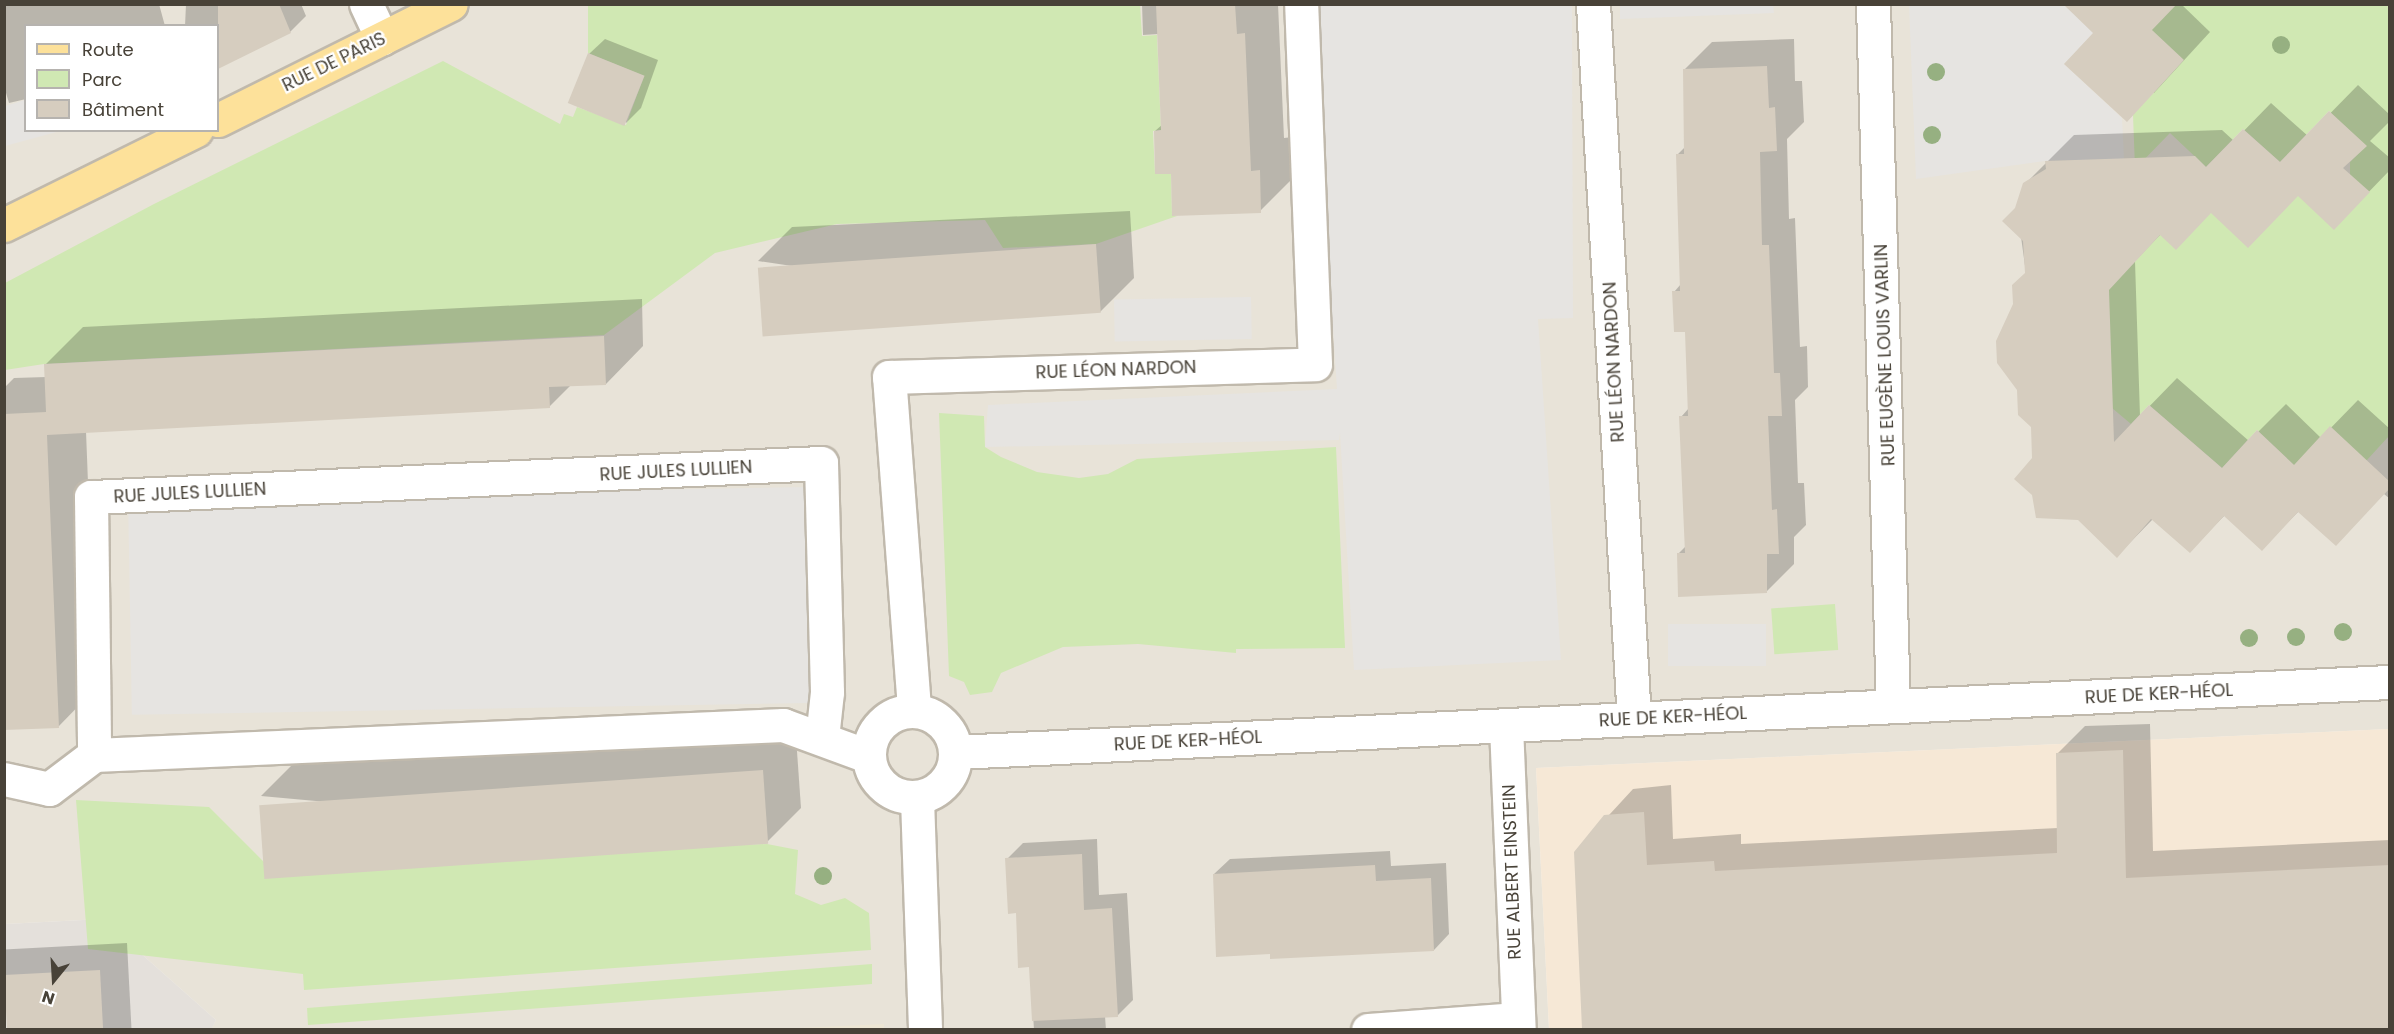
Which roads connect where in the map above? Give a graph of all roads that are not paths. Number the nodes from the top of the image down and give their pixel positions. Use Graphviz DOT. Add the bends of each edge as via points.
graph roads {
  1 [pos="366,4"];
  2 [pos="451,4"];
  3 [pos="1301,4"];
  4 [pos="1593,4"];
  5 [pos="1873,4"];
  6 [pos="382,39"];
  7 [pos="219,120"];
  8 [pos="192,132"];
  9 [pos="4,225"];
  10 [pos="2390,682"];
  11 [pos="1893,706"];
  12 [pos="914,708"];
  13 [pos="1634,719"];
  14 [pos="1506,726"];
  15 [pos="822,738"];
  16 [pos="957,752"];
  17 [pos="94,755"];
  18 [pos="865,755"];
  19 [pos="4,779"];
  20 [pos="917,799"];
  21 [pos="1518,1024"];
  22 [pos="925,1029"];
  23 [pos="1368,1029"];
  1 -- 6 [label="street"];
  2 -- 6 [label="main road, RUE DE PARIS"];
  3 -- 12 [label="street, RUE LÉON NARDON" via="1314,364 889,377"];
  4 -- 13 [label="street, RUE LÉON NARDON"];
  5 -- 11 [label="street, RUE EUGÈNE LOUIS VARLIN"];
  6 -- 7 [label="main road, RUE DE PARIS"];
  8 -- 9 [label="main road"];
  10 -- 11 [label="street, RUE DE KER-HÉOL"];
  11 -- 13 [label="street, RUE DE KER-HÉOL"];
  12 -- 16 [label="street" via="944,722"];
  12 -- 18 [label="street" via="879,722"];
  13 -- 14 [label="street, RUE DE KER-HÉOL"];
  14 -- 16 [label="street, RUE DE KER-HÉOL"];
  14 -- 21 [label="street, RUE ALBERT EINSTEIN"];
  15 -- 17 [label="street" via="783,725"];
  15 -- 17 [label="street, RUE JULES LULLIEN" via="827,692 821,463 91,497"];
  15 -- 18 [label="street"];
  16 -- 20 [label="street" via="946,784"];
  17 -- 19 [label="street" via="49,789"];
  18 -- 20 [label="street" via="881,788"];
  20 -- 22 [label="street"];
  21 -- 23 [label="street, RUE ALBERT EINSTEIN"];
}
